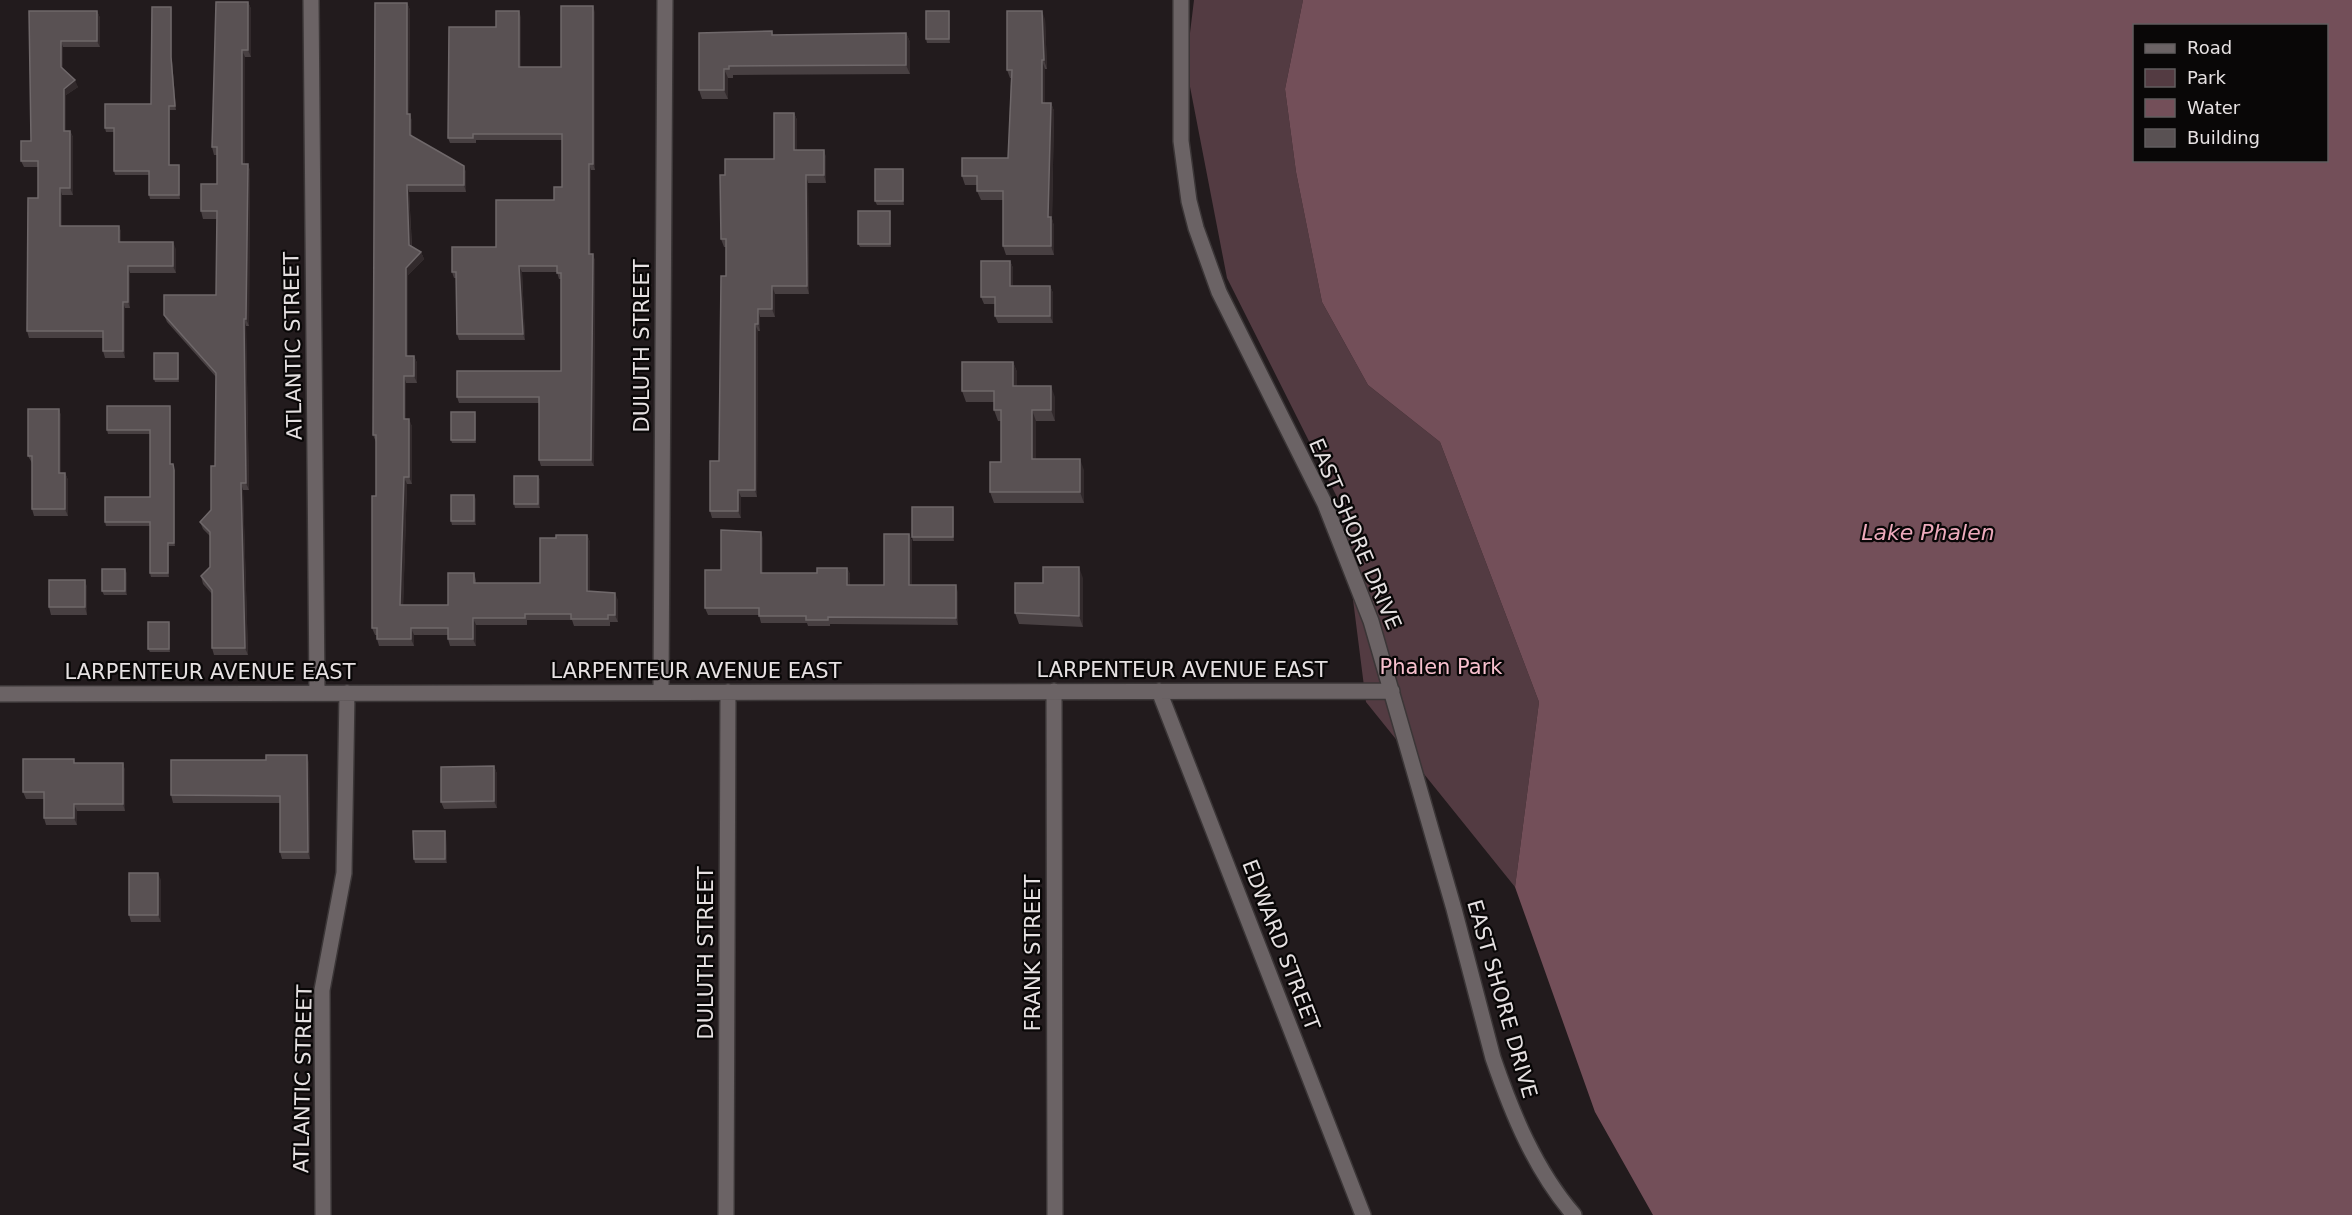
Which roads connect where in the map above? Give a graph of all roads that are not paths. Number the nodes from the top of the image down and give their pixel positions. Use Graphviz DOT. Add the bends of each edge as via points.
graph roads {
  1 [pos="311,0"];
  2 [pos="664,0"];
  3 [pos="1181,0"];
  4 [pos="1054,691"];
  5 [pos="1160,691"];
  6 [pos="1392,691"];
  7 [pos="317,692"];
  8 [pos="661,692"];
  9 [pos="728,692"];
  10 [pos="347,693"];
  11 [pos="0,694"];
  12 [pos="323,1215"];
  13 [pos="726,1215"];
  14 [pos="1055,1215"];
  15 [pos="1363,1215"];
  16 [pos="1574,1215"];
  1 -- 7 [label="street, ATLANTIC STREET"];
  2 -- 8 [label="street, DULUTH STREET"];
  3 -- 6 [label="street, EAST SHORE DRIVE" via="1181,141 1196,228 1219,292 1324,504 1371,621"];
  4 -- 5 [label="street, LARPENTEUR AVENUE EAST"];
  4 -- 9 [label="street, LARPENTEUR AVENUE EAST"];
  4 -- 14 [label="street, FRANK STREET"];
  5 -- 6 [label="street, LARPENTEUR AVENUE EAST"];
  5 -- 15 [label="street, EDWARD STREET"];
  6 -- 16 [label="street, EAST SHORE DRIVE" via="1497,1069 1530,1147"];
  7 -- 10 [label="street, LARPENTEUR AVENUE EAST"];
  7 -- 11 [label="street, LARPENTEUR AVENUE EAST"];
  8 -- 9 [label="street, LARPENTEUR AVENUE EAST"];
  8 -- 10 [label="street, LARPENTEUR AVENUE EAST"];
  9 -- 13 [label="street, DULUTH STREET"];
  10 -- 12 [label="street, ATLANTIC STREET" via="344,873 322,990"];
}
